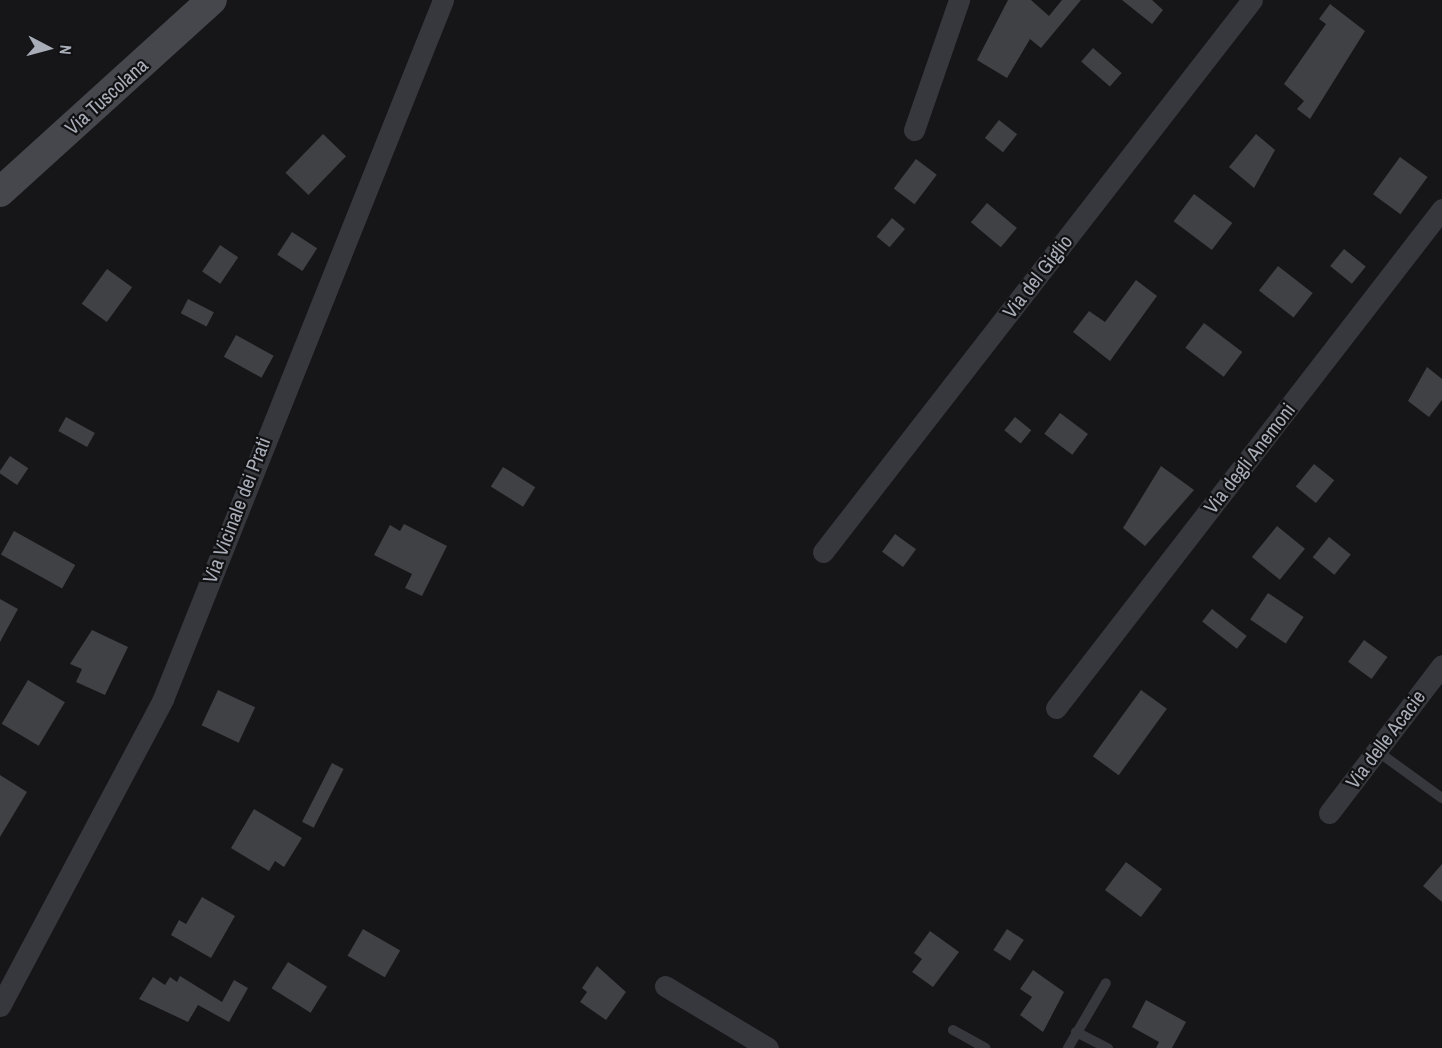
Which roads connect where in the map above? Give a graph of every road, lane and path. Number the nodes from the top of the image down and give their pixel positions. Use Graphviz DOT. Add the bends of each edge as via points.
graph roads {
  1 [pos="212,0"];
  2 [pos="443,0"];
  3 [pos="959,0"];
  4 [pos="1251,0"];
  5 [pos="914,130"];
  6 [pos="0,192"];
  7 [pos="1442,209"];
  8 [pos="823,552"];
  9 [pos="1442,665"];
  10 [pos="1056,708"];
  11 [pos="1377,750"];
  12 [pos="1442,798"];
  13 [pos="1329,813"];
  14 [pos="1106,983"];
  15 [pos="665,986"];
  16 [pos="0,1006"];
  17 [pos="953,1030"];
  18 [pos="1076,1032"];
  19 [pos="768,1048"];
  20 [pos="985,1048"];
  21 [pos="1068,1048"];
  22 [pos="1108,1048"];
  1 -- 6 [label="main road, Via Tuscolana"];
  2 -- 16 [label="street, Via Vicinale dei Prati" via="163,699"];
  3 -- 5 [label="street"];
  4 -- 8 [label="street, Via del Giglio"];
  7 -- 10 [label="street, Via degli Anemoni"];
  9 -- 11 [label="street, Via delle Acacie"];
  11 -- 12 [label="lane"];
  11 -- 13 [label="street, Via delle Acacie"];
  14 -- 18 [label="lane"];
  15 -- 19 [label="street"];
  17 -- 20 [label="lane"];
  18 -- 21 [label="lane"];
  18 -- 22 [label="lane"];
}
